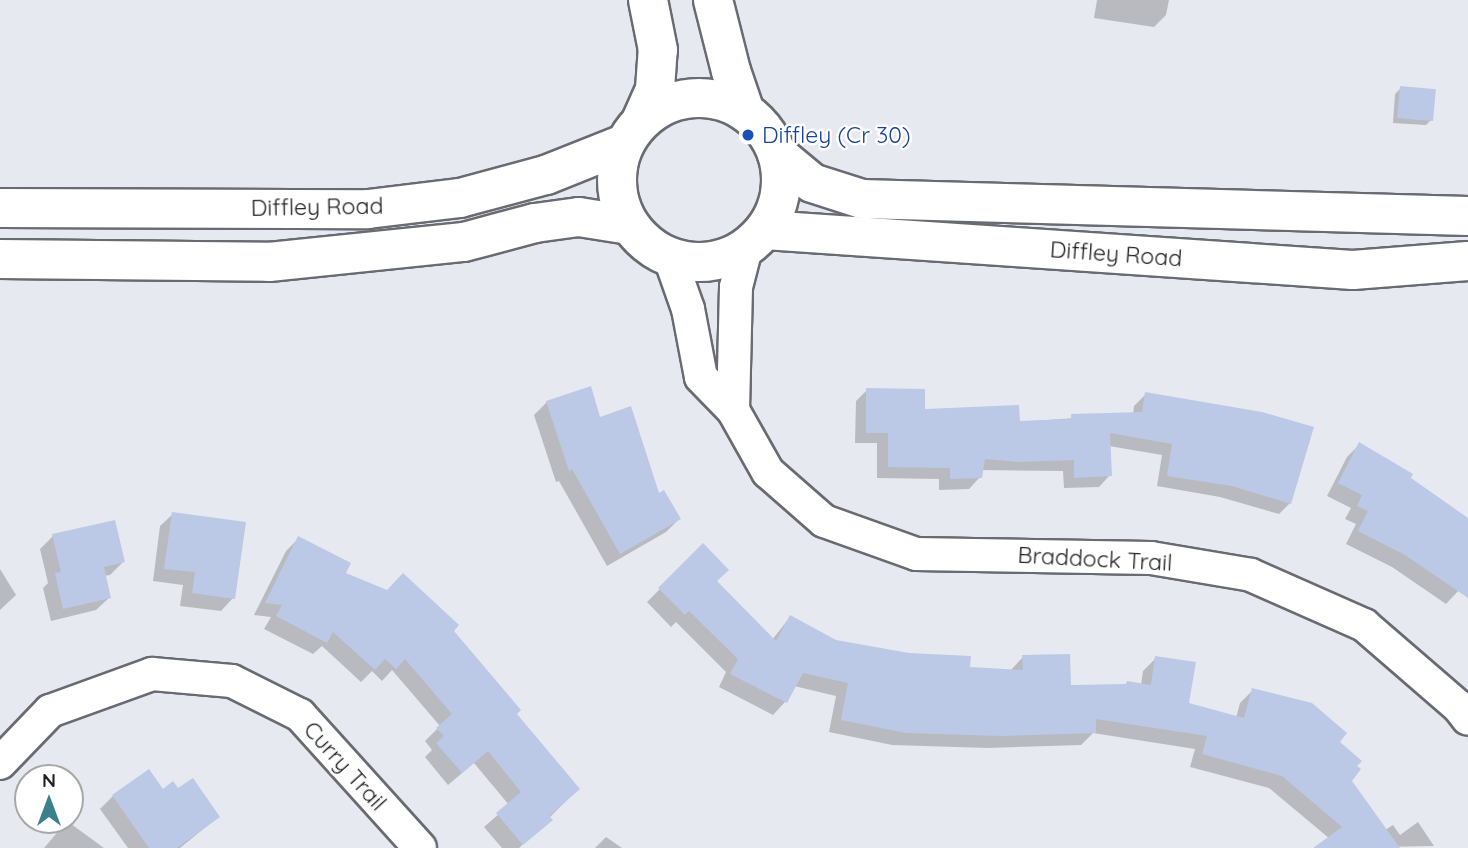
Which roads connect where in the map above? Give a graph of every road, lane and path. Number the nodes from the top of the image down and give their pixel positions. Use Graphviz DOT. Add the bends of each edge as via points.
graph roads {
  1 [pos="648,0"];
  2 [pos="713,0"];
  3 [pos="745,112"];
  4 [pos="633,132"];
  5 [pos="777,154"];
  6 [pos="0,208"];
  7 [pos="1468,216"];
  8 [pos="629,225"];
  9 [pos="755,239"];
  10 [pos="670,258"];
  11 [pos="0,259"];
  12 [pos="1468,261"];
  13 [pos="733,410"];
  14 [pos="1468,719"];
  15 [pos="0,763"];
  16 [pos="420,848"];
  1 -- 4 [label="main road" via="658,50 655,89"];
  2 -- 3 [label="main road"];
  3 -- 4 [label="main road" via="720,101 692,99 664,105"];
  3 -- 5 [label="main road" via="765,131"];
  4 -- 6 [label="main road, Diffley Road" via="546,175 460,198 368,209"];
  4 -- 8 [label="main road" via="617,171 618,199"];
  5 -- 7 [label="main road, Diffley Road" via="812,183 862,199"];
  5 -- 9 [label="main road" via="781,180 777,206"];
  8 -- 10 [label="main road" via="647,244"];
  8 -- 11 [label="main road, Diffley Road" via="579,217 464,242 269,262"];
  9 -- 10 [label="main road" via="722,259"];
  9 -- 12 [label="main road, Diffley Road" via="1353,270"];
  9 -- 13 [label="street" via="736,287"];
  10 -- 13 [label="street, Braddock Trail" via="688,309 701,377"];
  13 -- 14 [label="street, Braddock Trail" via="768,472 824,521 916,554 1151,558 1251,575 1364,625"];
  15 -- 16 [label="street, Curry Trail" via="50,711 152,674 232,681 300,715"];
}
